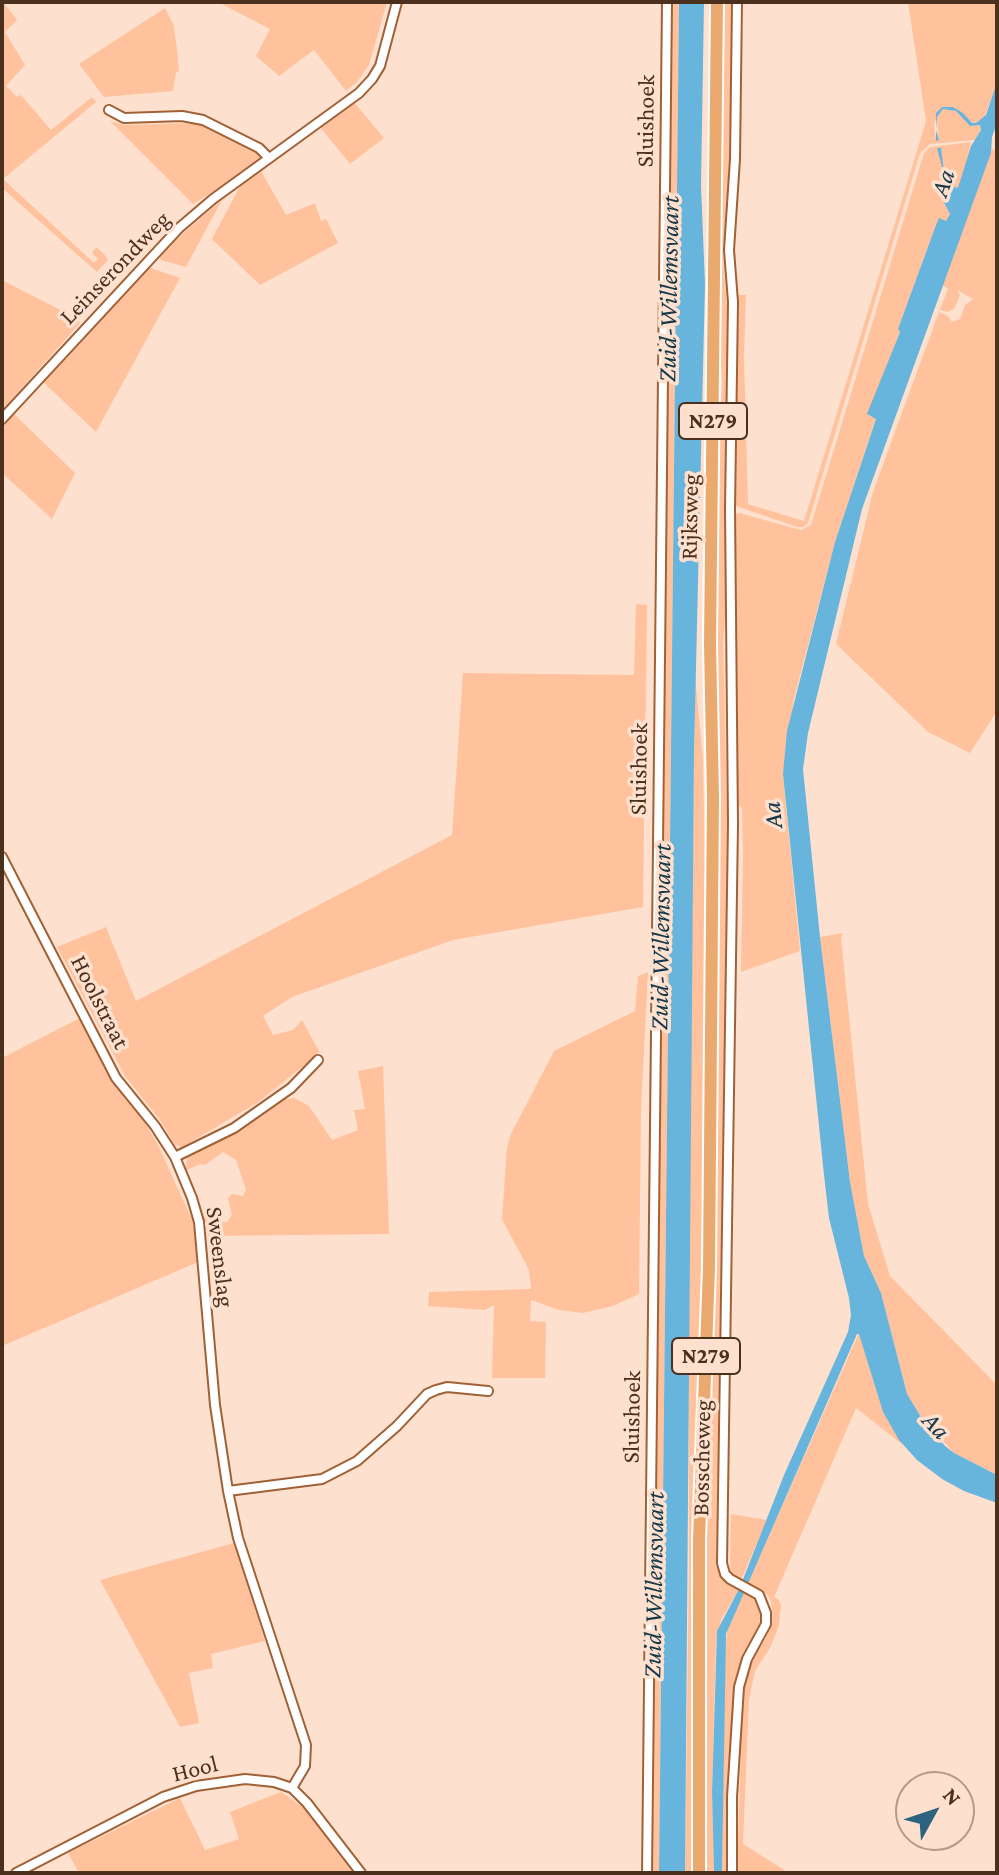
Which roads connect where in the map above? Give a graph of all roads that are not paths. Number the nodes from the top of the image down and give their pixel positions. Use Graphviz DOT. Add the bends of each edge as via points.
graph roads {
  1 [pos="397,2"];
  2 [pos="667,2"];
  3 [pos="717,2"];
  4 [pos="737,2"];
  5 [pos="109,110"];
  6 [pos="269,158"];
  7 [pos="2,419"];
  8 [pos="733,824"];
  9 [pos="713,840"];
  10 [pos="2,857"];
  11 [pos="318,1060"];
  12 [pos="175,1157"];
  13 [pos="488,1391"];
  14 [pos="228,1491"];
  15 [pos="292,1788"];
  16 [pos="16,1873"];
  17 [pos="361,1873"];
  18 [pos="647,1873"];
  19 [pos="699,1873"];
  20 [pos="732,1873"];
  1 -- 6 [label="street, Leinserondweg" via="372,79"];
  2 -- 18 [label="street, Sluishoek"];
  3 -- 9 [label="main road, Rijksweg / N279"];
  4 -- 8 [label="street, Rijksweg" via="729,250"];
  5 -- 6 [label="street" via="124,118 203,120"];
  6 -- 7 [label="street, Leinserondweg" via="179,228"];
  8 -- 20 [label="street, Bosscheweg" via="722,1563 725,1574 759,1595 766,1606 766,1624 739,1687"];
  9 -- 19 [label="main road, Bosscheweg / N279" via="709,1268 699,1539"];
  10 -- 12 [label="street, Hoolstraat" via="116,1078"];
  11 -- 12 [label="street" via="291,1088 234,1128"];
  12 -- 14 [label="street, Sweenslag" via="199,1222"];
  13 -- 14 [label="street" via="447,1387 427,1394 357,1461 322,1479"];
  14 -- 15 [label="street, Sweenslag" via="238,1538 306,1745 305,1766"];
  15 -- 16 [label="street, Hool" via="245,1779 196,1786 163,1797"];
  15 -- 17 [label="street"];
}
